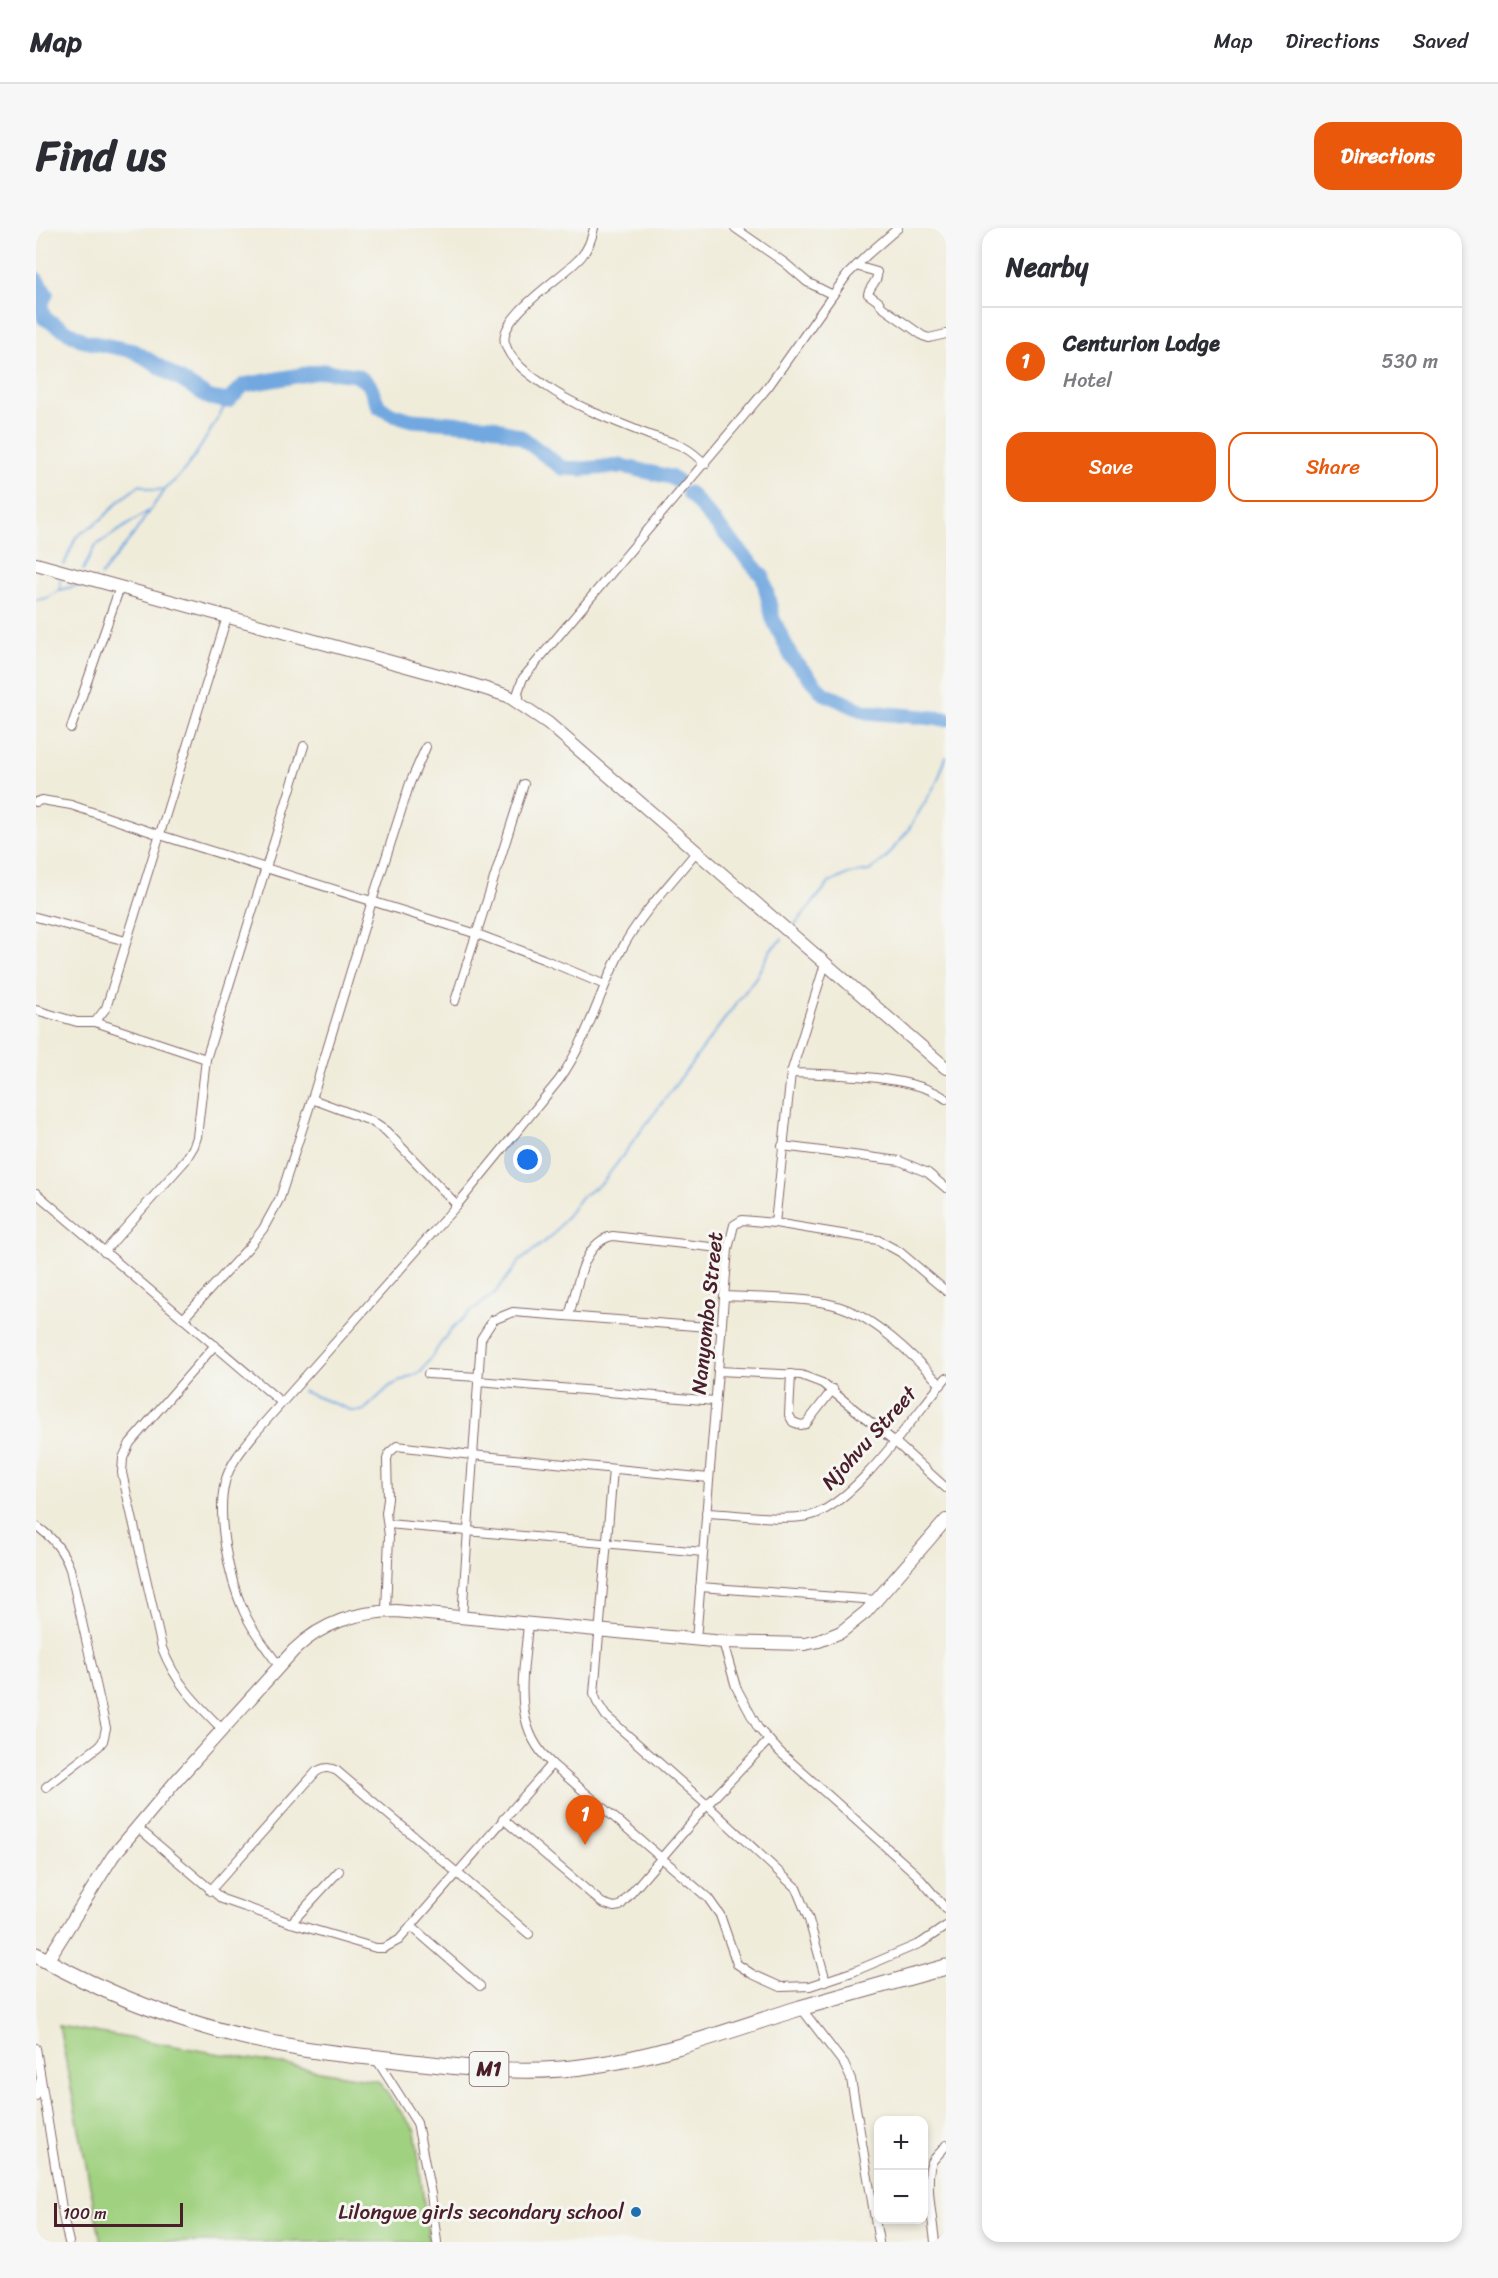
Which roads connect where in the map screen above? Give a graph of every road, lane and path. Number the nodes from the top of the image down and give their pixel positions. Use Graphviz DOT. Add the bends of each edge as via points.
graph roads {
  1 [pos="594,228"];
  2 [pos="735,228"];
  3 [pos="898,228"];
  4 [pos="856,266"];
  5 [pos="833,295"];
  6 [pos="946,334"];
  7 [pos="705,464"];
  8 [pos="36,564"];
  9 [pos="120,587"];
  10 [pos="227,617"];
  11 [pos="520,703"];
  12 [pos="71,728"];
  13 [pos="304,746"];
  14 [pos="426,747"];
  15 [pos="524,784"];
  16 [pos="36,802"];
  17 [pos="160,835"];
  18 [pos="696,852"];
  19 [pos="266,867"];
  20 [pos="372,901"];
  21 [pos="36,917"];
  22 [pos="477,934"];
  23 [pos="126,941"];
  24 [pos="825,964"];
  25 [pos="605,986"];
  26 [pos="455,1001"];
  27 [pos="36,1010"];
  28 [pos="95,1022"];
  29 [pos="206,1059"];
  30 [pos="946,1068"];
  31 [pos="791,1073"];
  32 [pos="312,1099"];
  33 [pos="946,1099"];
  34 [pos="782,1146"];
  35 [pos="946,1188"];
  36 [pos="36,1193"];
  37 [pos="457,1205"];
  38 [pos="775,1223"];
  39 [pos="728,1249"];
  40 [pos="104,1252"];
  41 [pos="946,1292"];
  42 [pos="724,1296"];
  43 [pos="569,1316"];
  44 [pos="183,1319"];
  45 [pos="721,1328"];
  46 [pos="215,1345"];
  47 [pos="718,1371"];
  48 [pos="428,1374"];
  49 [pos="791,1374"];
  50 [pos="478,1379"];
  51 [pos="943,1381"];
  52 [pos="833,1389"];
  53 [pos="716,1401"];
  54 [pos="281,1402"];
  55 [pos="894,1441"];
  56 [pos="472,1455"];
  57 [pos="613,1469"];
  58 [pos="709,1478"];
  59 [pos="946,1488"];
  60 [pos="706,1513"];
  61 [pos="946,1520"];
  62 [pos="388,1524"];
  63 [pos="36,1526"];
  64 [pos="468,1531"];
  65 [pos="607,1544"];
  66 [pos="703,1552"];
  67 [pos="700,1587"];
  68 [pos="876,1600"];
  69 [pos="386,1611"];
  70 [pos="462,1618"];
  71 [pos="528,1624"];
  72 [pos="600,1629"];
  73 [pos="696,1640"];
  74 [pos="723,1642"];
  75 [pos="279,1666"];
  76 [pos="223,1730"];
  77 [pos="769,1740"];
  78 [pos="552,1764"];
  79 [pos="46,1787"];
  80 [pos="707,1805"];
  81 [pos="504,1819"];
  82 [pos="137,1827"];
  83 [pos="662,1858"];
  84 [pos="339,1871"];
  85 [pos="456,1872"];
  86 [pos="210,1891"];
  87 [pos="946,1909"];
  88 [pos="291,1923"];
  89 [pos="411,1926"];
  90 [pos="946,1926"];
  91 [pos="530,1934"];
  92 [pos="41,1958"];
  93 [pos="946,1966"];
  94 [pos="826,1981"];
  95 [pos="480,1986"];
  96 [pos="801,2008"];
  97 [pos="36,2048"];
  98 [pos="375,2057"];
  99 [pos="41,2078"];
  100 [pos="36,2096"];
  101 [pos="946,2145"];
  102 [pos="69,2242"];
  103 [pos="437,2242"];
  104 [pos="879,2242"];
  105 [pos="935,2242"];
  1 -- 7 [label="street" via="582,256 512,319 504,335 510,355 556,393 680,444"];
  2 -- 5 [label="street" via="807,282"];
  3 -- 4 [label="street"];
  4 -- 5 [label="street"];
  4 -- 6 [label="street" via="877,272 868,294 882,307 923,336"];
  5 -- 7 [label="street" via="768,387"];
  7 -- 11 [label="street" via="523,678 518,692"];
  8 -- 9 [label="street"];
  9 -- 10 [label="street"];
  9 -- 12 [label="street"];
  10 -- 11 [label="street" via="464,682"];
  10 -- 17 [label="street"];
  11 -- 18 [label="street"];
  13 -- 19 [label="street"];
  14 -- 20 [label="street" via="410,783"];
  15 -- 22 [label="street"];
  16 -- 17 [label="street" via="71,805"];
  17 -- 19 [label="street"];
  17 -- 23 [label="street"];
  18 -- 24 [label="street"];
  18 -- 25 [label="street" via="629,937"];
  19 -- 20 [label="street"];
  19 -- 29 [label="street"];
  20 -- 22 [label="street"];
  20 -- 32 [label="street"];
  21 -- 23 [label="street"];
  22 -- 25 [label="street"];
  22 -- 26 [label="street"];
  23 -- 28 [label="street" via="106,1008"];
  24 -- 30 [label="street"];
  24 -- 31 [label="street"];
  25 -- 37 [label="street" via="572,1063"];
  27 -- 28 [label="street" via="77,1022"];
  28 -- 29 [label="street"];
  29 -- 40 [label="street" via="196,1137 190,1154"];
  31 -- 33 [label="street" via="895,1081 925,1087"];
  31 -- 34 [label="street"];
  32 -- 37 [label="street" via="371,1121 386,1131"];
  32 -- 44 [label="street" via="280,1198 266,1223"];
  34 -- 35 [label="street" via="900,1161 928,1173"];
  34 -- 38 [label="street"];
  36 -- 40 [label="street"];
  37 -- 54 [label="street"];
  38 -- 39 [label="street, Nanyombo Street" via="737,1222 731,1230"];
  38 -- 41 [label="street" via="878,1240 900,1252"];
  39 -- 42 [label="street, Nanyombo Street"];
  39 -- 43 [label="street" via="606,1237 594,1245 586,1259"];
  40 -- 44 [label="street"];
  42 -- 45 [label="street, Nanyombo Street"];
  42 -- 51 [label="street" via="824,1303 851,1311"];
  43 -- 45 [label="street"];
  43 -- 50 [label="street" via="513,1312 493,1320 481,1340"];
  44 -- 46 [label="street"];
  45 -- 47 [label="street, Nanyombo Street"];
  46 -- 54 [label="street"];
  46 -- 76 [label="street" via="130,1443 122,1473 167,1661 189,1697"];
  47 -- 49 [label="street"];
  47 -- 53 [label="street, Nanyombo Street"];
  48 -- 50 [label="street"];
  49 -- 52 [label="street" via="812,1378"];
  49 -- 52 [label="street" via="789,1415 801,1425 806,1424"];
  50 -- 53 [label="street"];
  50 -- 56 [label="street"];
  51 -- 55 [label="street, Njohvu Street"];
  52 -- 55 [label="street"];
  53 -- 58 [label="street, Nanyombo Street"];
  54 -- 75 [label="street" via="233,1464 225,1481 222,1510 239,1600"];
  55 -- 59 [label="street"];
  55 -- 60 [label="street, Njohvu Street" via="845,1497 823,1512 796,1518"];
  56 -- 57 [label="street"];
  56 -- 62 [label="street" via="397,1446 392,1449 387,1459"];
  56 -- 64 [label="street"];
  57 -- 58 [label="street"];
  57 -- 65 [label="street"];
  58 -- 60 [label="street, Nanyombo Street"];
  60 -- 66 [label="street, Nanyombo Street"];
  61 -- 68 [label="street"];
  62 -- 64 [label="street"];
  62 -- 69 [label="street"];
  63 -- 79 [label="street" via="54,1540 70,1569 106,1728 99,1746"];
  64 -- 65 [label="street"];
  64 -- 70 [label="street"];
  65 -- 66 [label="street"];
  65 -- 72 [label="street"];
  66 -- 67 [label="street, Nanyombo Street"];
  67 -- 68 [label="street"];
  67 -- 73 [label="street, Nanyombo Street"];
  68 -- 74 [label="street" via="848,1628 819,1641"];
  69 -- 70 [label="street"];
  69 -- 75 [label="street" via="334,1622 306,1639"];
  70 -- 71 [label="street"];
  71 -- 72 [label="street"];
  71 -- 78 [label="street" via="522,1699 525,1719 531,1738"];
  72 -- 73 [label="street"];
  72 -- 80 [label="street" via="594,1694 601,1710"];
  73 -- 74 [label="street"];
  74 -- 77 [label="street" via="742,1702"];
  75 -- 76 [label="street"];
  76 -- 82 [label="street"];
  77 -- 80 [label="street"];
  77 -- 87 [label="street" via="916,1874"];
  78 -- 81 [label="street"];
  78 -- 83 [label="street"];
  80 -- 83 [label="street"];
  80 -- 94 [label="street" via="796,1888"];
  81 -- 83 [label="street" via="607,1906 620,1906"];
  81 -- 85 [label="street"];
  82 -- 86 [label="street"];
  82 -- 92 [label="street"];
  83 -- 94 [label="street" via="715,1906 726,1927 734,1958 742,1969 781,1987"];
  84 -- 88 [label="street"];
  85 -- 86 [label="street" via="337,1770 323,1767"];
  85 -- 89 [label="street"];
  85 -- 91 [label="street"];
  86 -- 88 [label="street" via="222,1899"];
  88 -- 89 [label="street" via="376,1948 399,1940"];
  89 -- 95 [label="street"];
  90 -- 94 [label="street" via="921,1943"];
  92 -- 98 [label="highway, M1" via="89,1984 179,2019 279,2044"];
  93 -- 96 [label="highway, M1"];
  96 -- 98 [label="highway, M1" via="651,2054 593,2066 522,2071"];
  96 -- 104 [label="street" via="851,2079"];
  97 -- 99 [label="street"];
  98 -- 103 [label="street" via="417,2123"];
  99 -- 100 [label="street"];
  99 -- 102 [label="street"];
  101 -- 105 [label="street" via="931,2166"];
}
